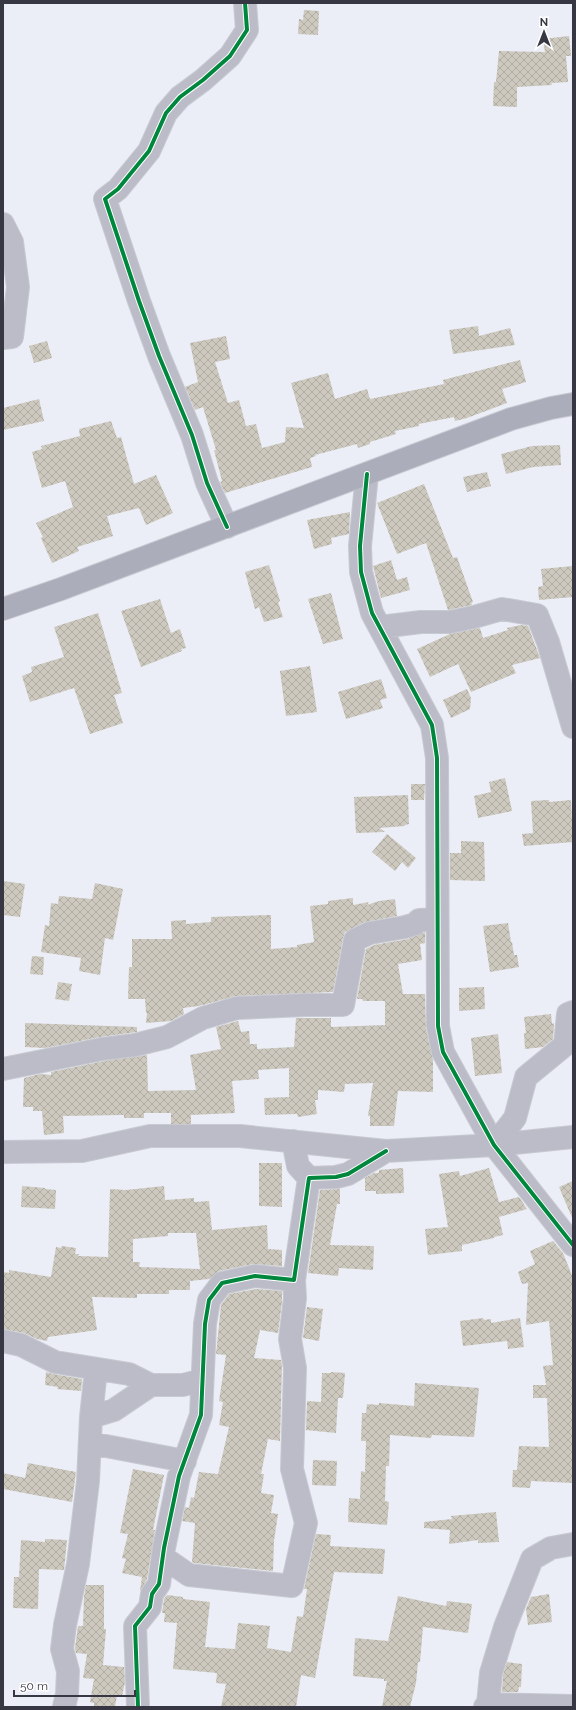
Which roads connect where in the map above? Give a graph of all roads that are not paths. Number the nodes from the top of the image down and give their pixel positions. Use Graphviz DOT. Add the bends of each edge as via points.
graph roads {
  1 [pos="247,5"];
  2 [pos="3,224"];
  3 [pos="3,338"];
  4 [pos="573,404"];
  5 [pos="367,474"];
  6 [pos="227,527"];
  7 [pos="3,609"];
  8 [pos="380,627"];
  9 [pos="573,727"];
  10 [pos="438,918"];
  11 [pos="573,1012"];
  12 [pos="3,1069"];
  13 [pos="573,1137"];
  14 [pos="293,1141"];
  15 [pos="494,1144"];
  16 [pos="386,1151"];
  17 [pos="3,1152"];
  18 [pos="309,1178"];
  19 [pos="573,1245"];
  20 [pos="294,1280"];
  21 [pos="3,1341"];
  22 [pos="96,1369"];
  23 [pos="202,1380"];
  24 [pos="151,1385"];
  25 [pos="91,1417"];
  26 [pos="90,1444"];
  27 [pos="185,1461"];
  28 [pos="573,1544"];
  29 [pos="163,1557"];
  30 [pos="487,1706"];
  31 [pos="573,1706"];
  32 [pos="64,1707"];
  33 [pos="138,1707"];
  1 -- 6 [label="street" via="247,30 230,56 180,97 166,113 149,151 118,189 105,199 141,308 192,435 207,483"];
  2 -- 3 [label="street" via="12,242 18,287 12,337"];
  4 -- 5 [label="main road" via="511,420"];
  5 -- 6 [label="main road"];
  5 -- 8 [label="street" via="360,546 361,572 372,613"];
  6 -- 7 [label="main road"];
  8 -- 9 [label="street" via="421,622 450,622 502,609 537,615 548,642"];
  8 -- 10 [label="street" via="432,725 437,758"];
  10 -- 12 [label="street" via="419,920 415,924 370,933 355,940 343,1005 304,1004 237,1008 204,1018 167,1037"];
  10 -- 15 [label="street" via="438,1026 443,1052"];
  11 -- 15 [label="street" via="568,1014 565,1045 526,1077 515,1118"];
  13 -- 15 [label="street"];
  14 -- 16 [label="street"];
  14 -- 17 [label="street" via="240,1136 150,1136 82,1151"];
  14 -- 18 [label="street" via="298,1166"];
  15 -- 16 [label="street"];
  15 -- 19 [label="street"];
  16 -- 18 [label="street" via="348,1174"];
  18 -- 20 [label="street"];
  20 -- 23 [label="street" via="255,1276 222,1283 209,1300"];
  20 -- 29 [label="street" via="295,1298 290,1339 295,1368 292,1469 306,1523 292,1586 189,1575"];
  21 -- 22 [label="street" via="21,1345 55,1362"];
  22 -- 24 [label="street" via="129,1374"];
  22 -- 25 [label="street"];
  23 -- 24 [label="street" via="183,1385"];
  23 -- 27 [label="street" via="201,1415"];
  24 -- 25 [label="street" via="114,1410"];
  25 -- 26 [label="street"];
  26 -- 27 [label="street"];
  26 -- 32 [label="street" via="78,1564 62,1649 68,1671"];
  27 -- 29 [label="street" via="179,1476"];
  28 -- 30 [label="street" via="551,1548 532,1559 505,1627 492,1673"];
  29 -- 33 [label="street" via="159,1584 152,1594 150,1607 135,1626"];
  30 -- 31 [label="street"];
}
